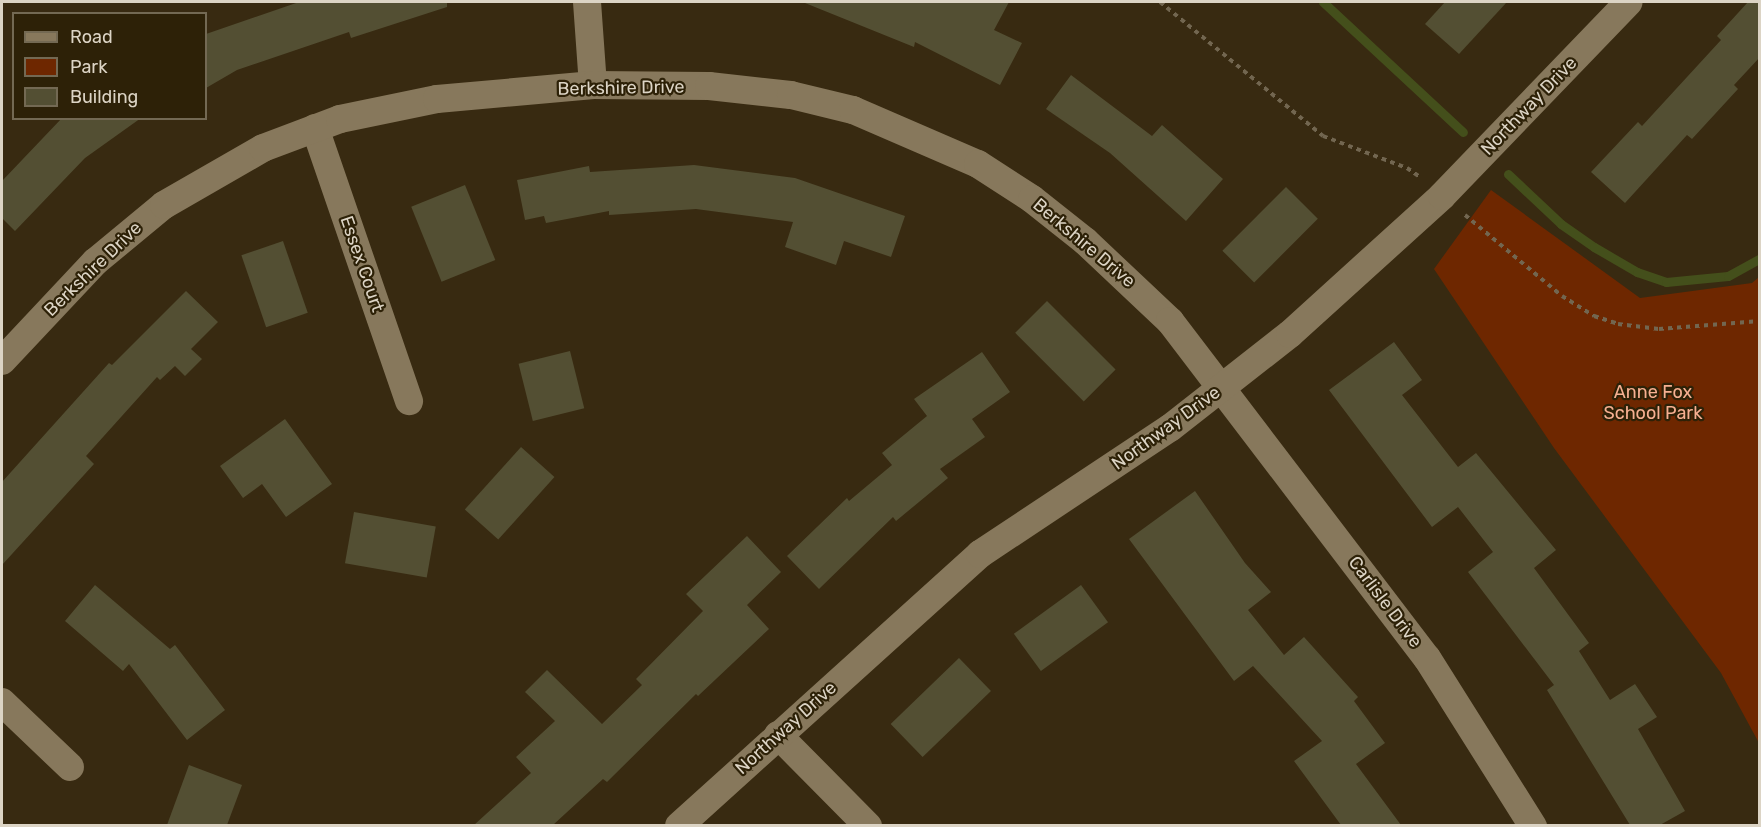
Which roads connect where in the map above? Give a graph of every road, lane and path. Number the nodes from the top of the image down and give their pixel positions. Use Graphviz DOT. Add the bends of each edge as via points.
graph roads {
  1 [pos="587,2"];
  2 [pos="1160,2"];
  3 [pos="1629,2"];
  4 [pos="593,85"];
  5 [pos="315,128"];
  6 [pos="1416,174"];
  7 [pos="1467,218"];
  8 [pos="1760,321"];
  9 [pos="2,361"];
  10 [pos="1224,387"];
  11 [pos="409,401"];
  12 [pos="2,702"];
  13 [pos="778,735"];
  14 [pos="69,767"];
  15 [pos="679,825"];
  16 [pos="868,825"];
  17 [pos="1533,825"];
  1 -- 4 [label="street"];
  2 -- 6 [label="path" via="1323,136"];
  3 -- 10 [label="street, Northway Drive" via="1434,204"];
  4 -- 5 [label="street, Berkshire Drive" via="388,106"];
  4 -- 10 [label="street, Berkshire Drive" via="709,86 791,94 853,110 978,164 1032,199 1131,282 1170,321"];
  5 -- 9 [label="street, Berkshire Drive" via="263,148 164,205 95,262"];
  5 -- 11 [label="street, Essex Court"];
  7 -- 8 [label="path" via="1562,296 1593,316 1618,324 1659,329"];
  10 -- 13 [label="street, Northway Drive" via="1125,459 980,554"];
  10 -- 17 [label="street, Carlisle Drive" via="1427,658"];
  12 -- 14 [label="street"];
  13 -- 15 [label="street, Northway Drive"];
  13 -- 16 [label="street"];
}
